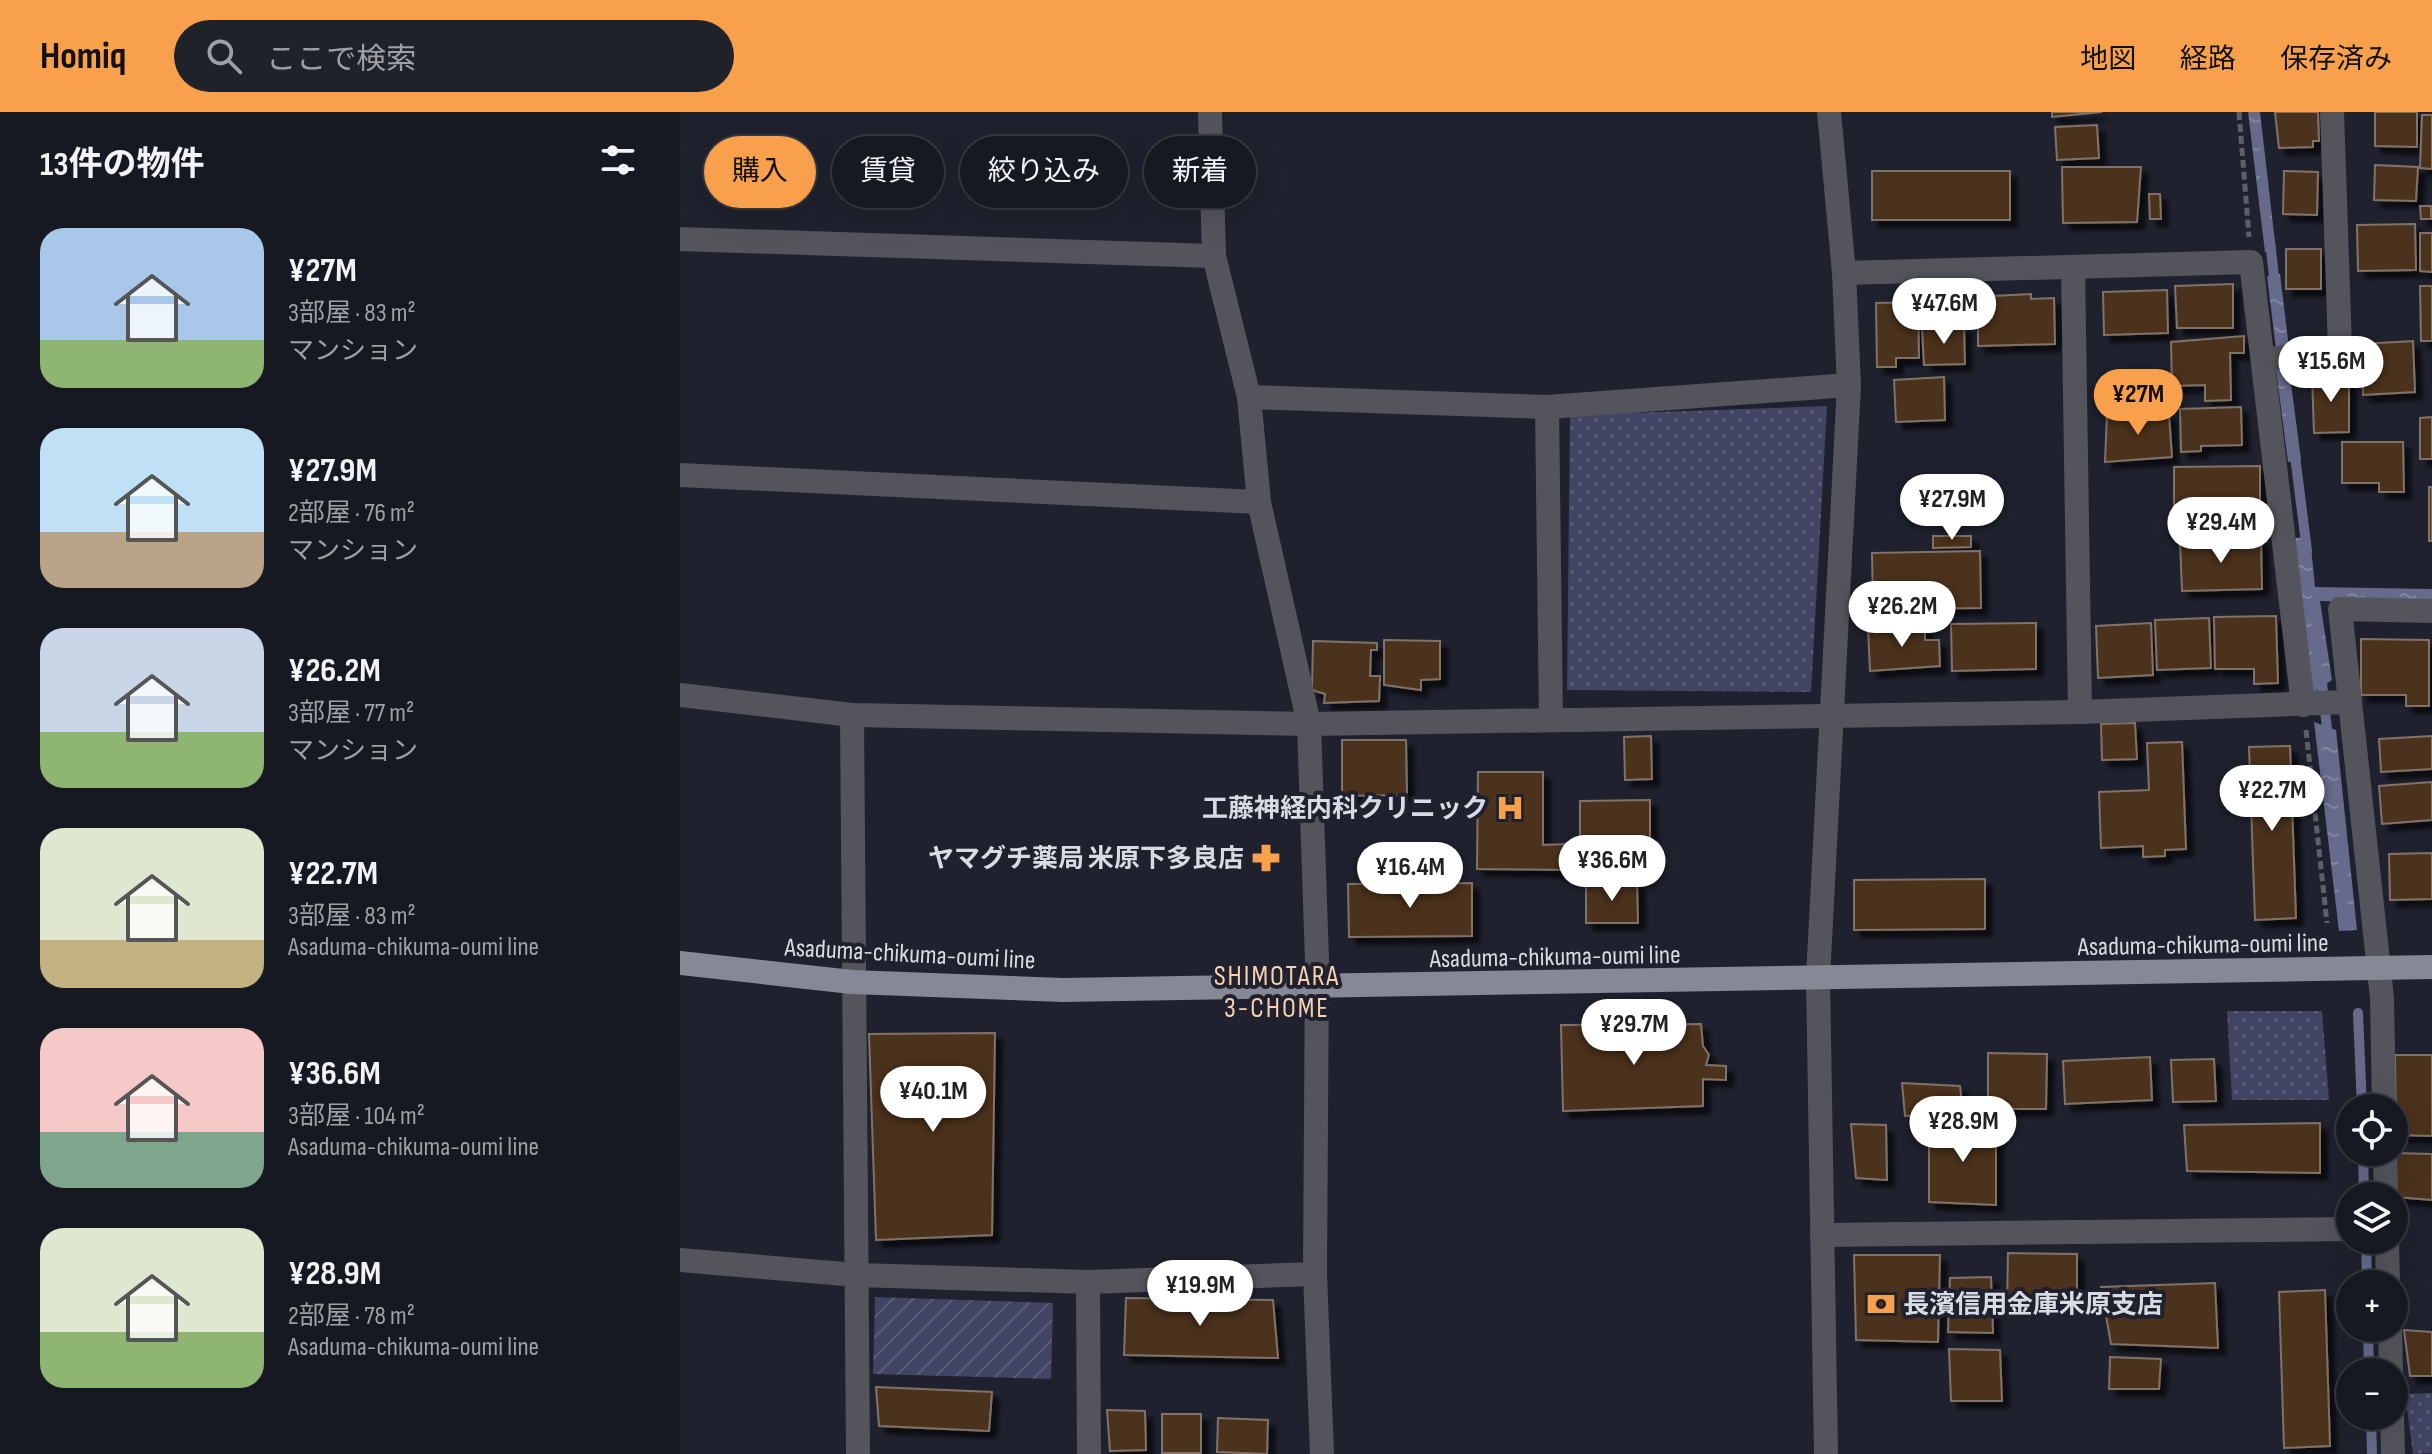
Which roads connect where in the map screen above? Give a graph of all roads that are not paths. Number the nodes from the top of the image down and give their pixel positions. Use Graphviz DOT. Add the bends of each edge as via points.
graph roads {
  1 [pos="1210,112"];
  2 [pos="1829,112"];
  3 [pos="2332,112"];
  4 [pos="680,239"];
  5 [pos="1214,256"];
  6 [pos="2073,267"];
  7 [pos="1844,273"];
  8 [pos="2277,358"];
  9 [pos="1849,385"];
  10 [pos="1249,397"];
  11 [pos="1547,407"];
  12 [pos="680,475"];
  13 [pos="1259,502"];
  14 [pos="2432,611"];
  15 [pos="680,695"];
  16 [pos="2325,703"];
  17 [pos="2080,712"];
  18 [pos="852,715"];
  19 [pos="1832,715"];
  20 [pos="1551,719"];
  21 [pos="1309,724"];
  22 [pos="680,963"];
  23 [pos="2432,967"];
  24 [pos="2379,969"];
  25 [pos="1818,978"];
  26 [pos="852,982"];
  27 [pos="1317,988"];
  28 [pos="2383,1094"];
  29 [pos="2336,1229"];
  30 [pos="1822,1235"];
  31 [pos="680,1260"];
  32 [pos="1315,1274"];
  33 [pos="857,1275"];
  34 [pos="1088,1282"];
  35 [pos="2392,1430"];
  36 [pos="858,1454"];
  37 [pos="1089,1454"];
  38 [pos="1322,1454"];
  39 [pos="1826,1454"];
  40 [pos="2393,1454"];
  1 -- 5 [label="street"];
  2 -- 7 [label="street"];
  3 -- 8 [label="street" via="2340,349"];
  4 -- 5 [label="street"];
  5 -- 10 [label="street"];
  6 -- 7 [label="street"];
  6 -- 8 [label="street" via="2251,262"];
  6 -- 17 [label="street"];
  7 -- 9 [label="street"];
  8 -- 16 [label="street"];
  9 -- 11 [label="street"];
  9 -- 19 [label="street"];
  10 -- 11 [label="street"];
  10 -- 13 [label="street"];
  11 -- 20 [label="street"];
  12 -- 13 [label="street"];
  13 -- 21 [label="street"];
  14 -- 16 [label="street" via="2340,609"];
  15 -- 18 [label="street"];
  16 -- 17 [label="street"];
  16 -- 24 [label="street"];
  17 -- 19 [label="street"];
  18 -- 21 [label="street"];
  18 -- 26 [label="street"];
  19 -- 20 [label="street"];
  19 -- 25 [label="street"];
  20 -- 21 [label="street"];
  21 -- 27 [label="street"];
  22 -- 26 [label="main road, Asaduma-chikuma-oumi line"];
  23 -- 24 [label="main road, Asaduma-chikuma-oumi line"];
  24 -- 25 [label="main road, Asaduma-chikuma-oumi line"];
  24 -- 28 [label="street"];
  25 -- 27 [label="main road, Asaduma-chikuma-oumi line"];
  25 -- 30 [label="street"];
  26 -- 27 [label="main road, Asaduma-chikuma-oumi line" via="1063,990"];
  26 -- 33 [label="street"];
  27 -- 32 [label="street"];
  29 -- 30 [label="street"];
  30 -- 39 [label="street"];
  31 -- 33 [label="street"];
  32 -- 34 [label="street"];
  32 -- 38 [label="street"];
  33 -- 34 [label="street"];
  33 -- 36 [label="street"];
  34 -- 37 [label="street"];
  35 -- 40 [label="street"];
}
